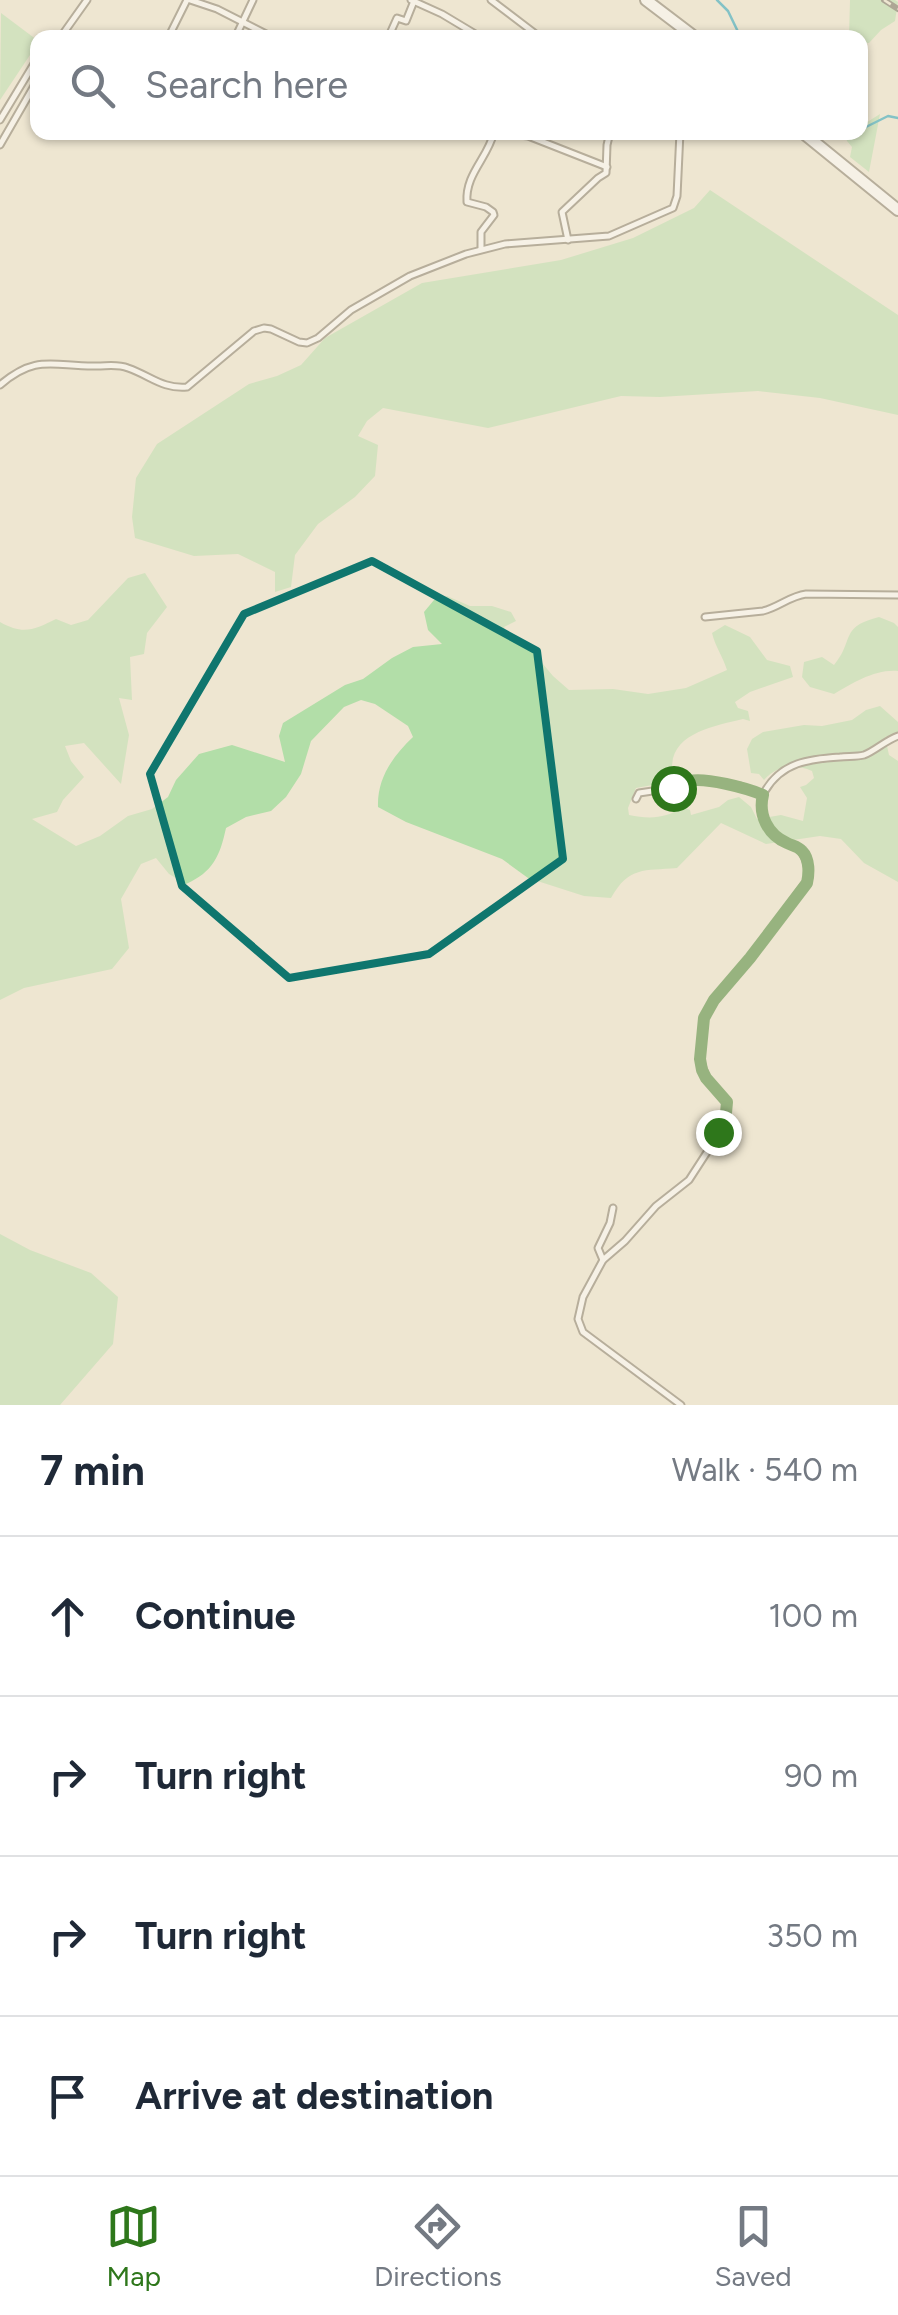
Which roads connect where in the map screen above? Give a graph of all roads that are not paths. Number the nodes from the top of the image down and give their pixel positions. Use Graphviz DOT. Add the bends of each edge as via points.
graph roads {
  1 [pos="86,0"];
  2 [pos="189,0"];
  3 [pos="253,0"];
  4 [pos="412,0"];
  5 [pos="490,0"];
  6 [pos="498,0"];
  7 [pos="646,0"];
  8 [pos="502,8"];
  9 [pos="242,22"];
  10 [pos="529,29"];
  11 [pos="65,30"];
  12 [pos="173,30"];
  13 [pos="238,30"];
  14 [pos="258,30"];
  15 [pos="392,30"];
  16 [pos="469,30"];
  17 [pos="685,30"];
  18 [pos="30,70"];
  19 [pos="30,92"];
  20 [pos="0,120"];
  21 [pos="492,140"];
  22 [pos="538,140"];
  23 [pos="608,140"];
  24 [pos="680,140"];
  25 [pos="812,140"];
  26 [pos="0,145"];
  27 [pos="607,168"];
  28 [pos="898,210"];
  29 [pos="568,240"];
  30 [pos="481,250"];
  31 [pos="0,385"];
  32 [pos="898,595"];
  33 [pos="705,617"];
  34 [pos="898,736"];
  35 [pos="763,795"];
  36 [pos="636,799"];
  37 [pos="614,1208"];
  38 [pos="602,1260"];
  39 [pos="681,1405"];
  1 -- 11 [label="street"];
  2 -- 9 [label="street"];
  2 -- 12 [label="street"];
  3 -- 9 [label="street"];
  4 -- 15 [label="street" via="406,21 397,18"];
  4 -- 16 [label="street"];
  5 -- 8 [label="street"];
  6 -- 8 [label="street"];
  7 -- 17 [label="highway"];
  8 -- 10 [label="street"];
  9 -- 13 [label="street"];
  9 -- 14 [label="street"];
  18 -- 20 [label="street"];
  19 -- 26 [label="street"];
  21 -- 30 [label="street" via="466,196 493,212 481,232"];
  22 -- 27 [label="street"];
  23 -- 27 [label="street"];
  24 -- 29 [label="street" via="673,208 609,236"];
  25 -- 28 [label="highway"];
  27 -- 29 [label="street" via="563,210"];
  29 -- 30 [label="street"];
  30 -- 31 [label="street" via="410,276 307,343 271,329 254,331 187,388 167,387 124,366 47,364 26,367"];
  32 -- 33 [label="street" via="796,595 764,611"];
  34 -- 35 [label="street" via="863,755 789,765"];
  35 -- 36 [label="street" via="697,780"];
  35 -- 38 [label="street" via="766,825 804,852 809,878 704,1018 702,1070 728,1106 711,1146 690,1180"];
  37 -- 38 [label="street" via="598,1248"];
  38 -- 39 [label="street" via="583,1297 580,1328"];
}
